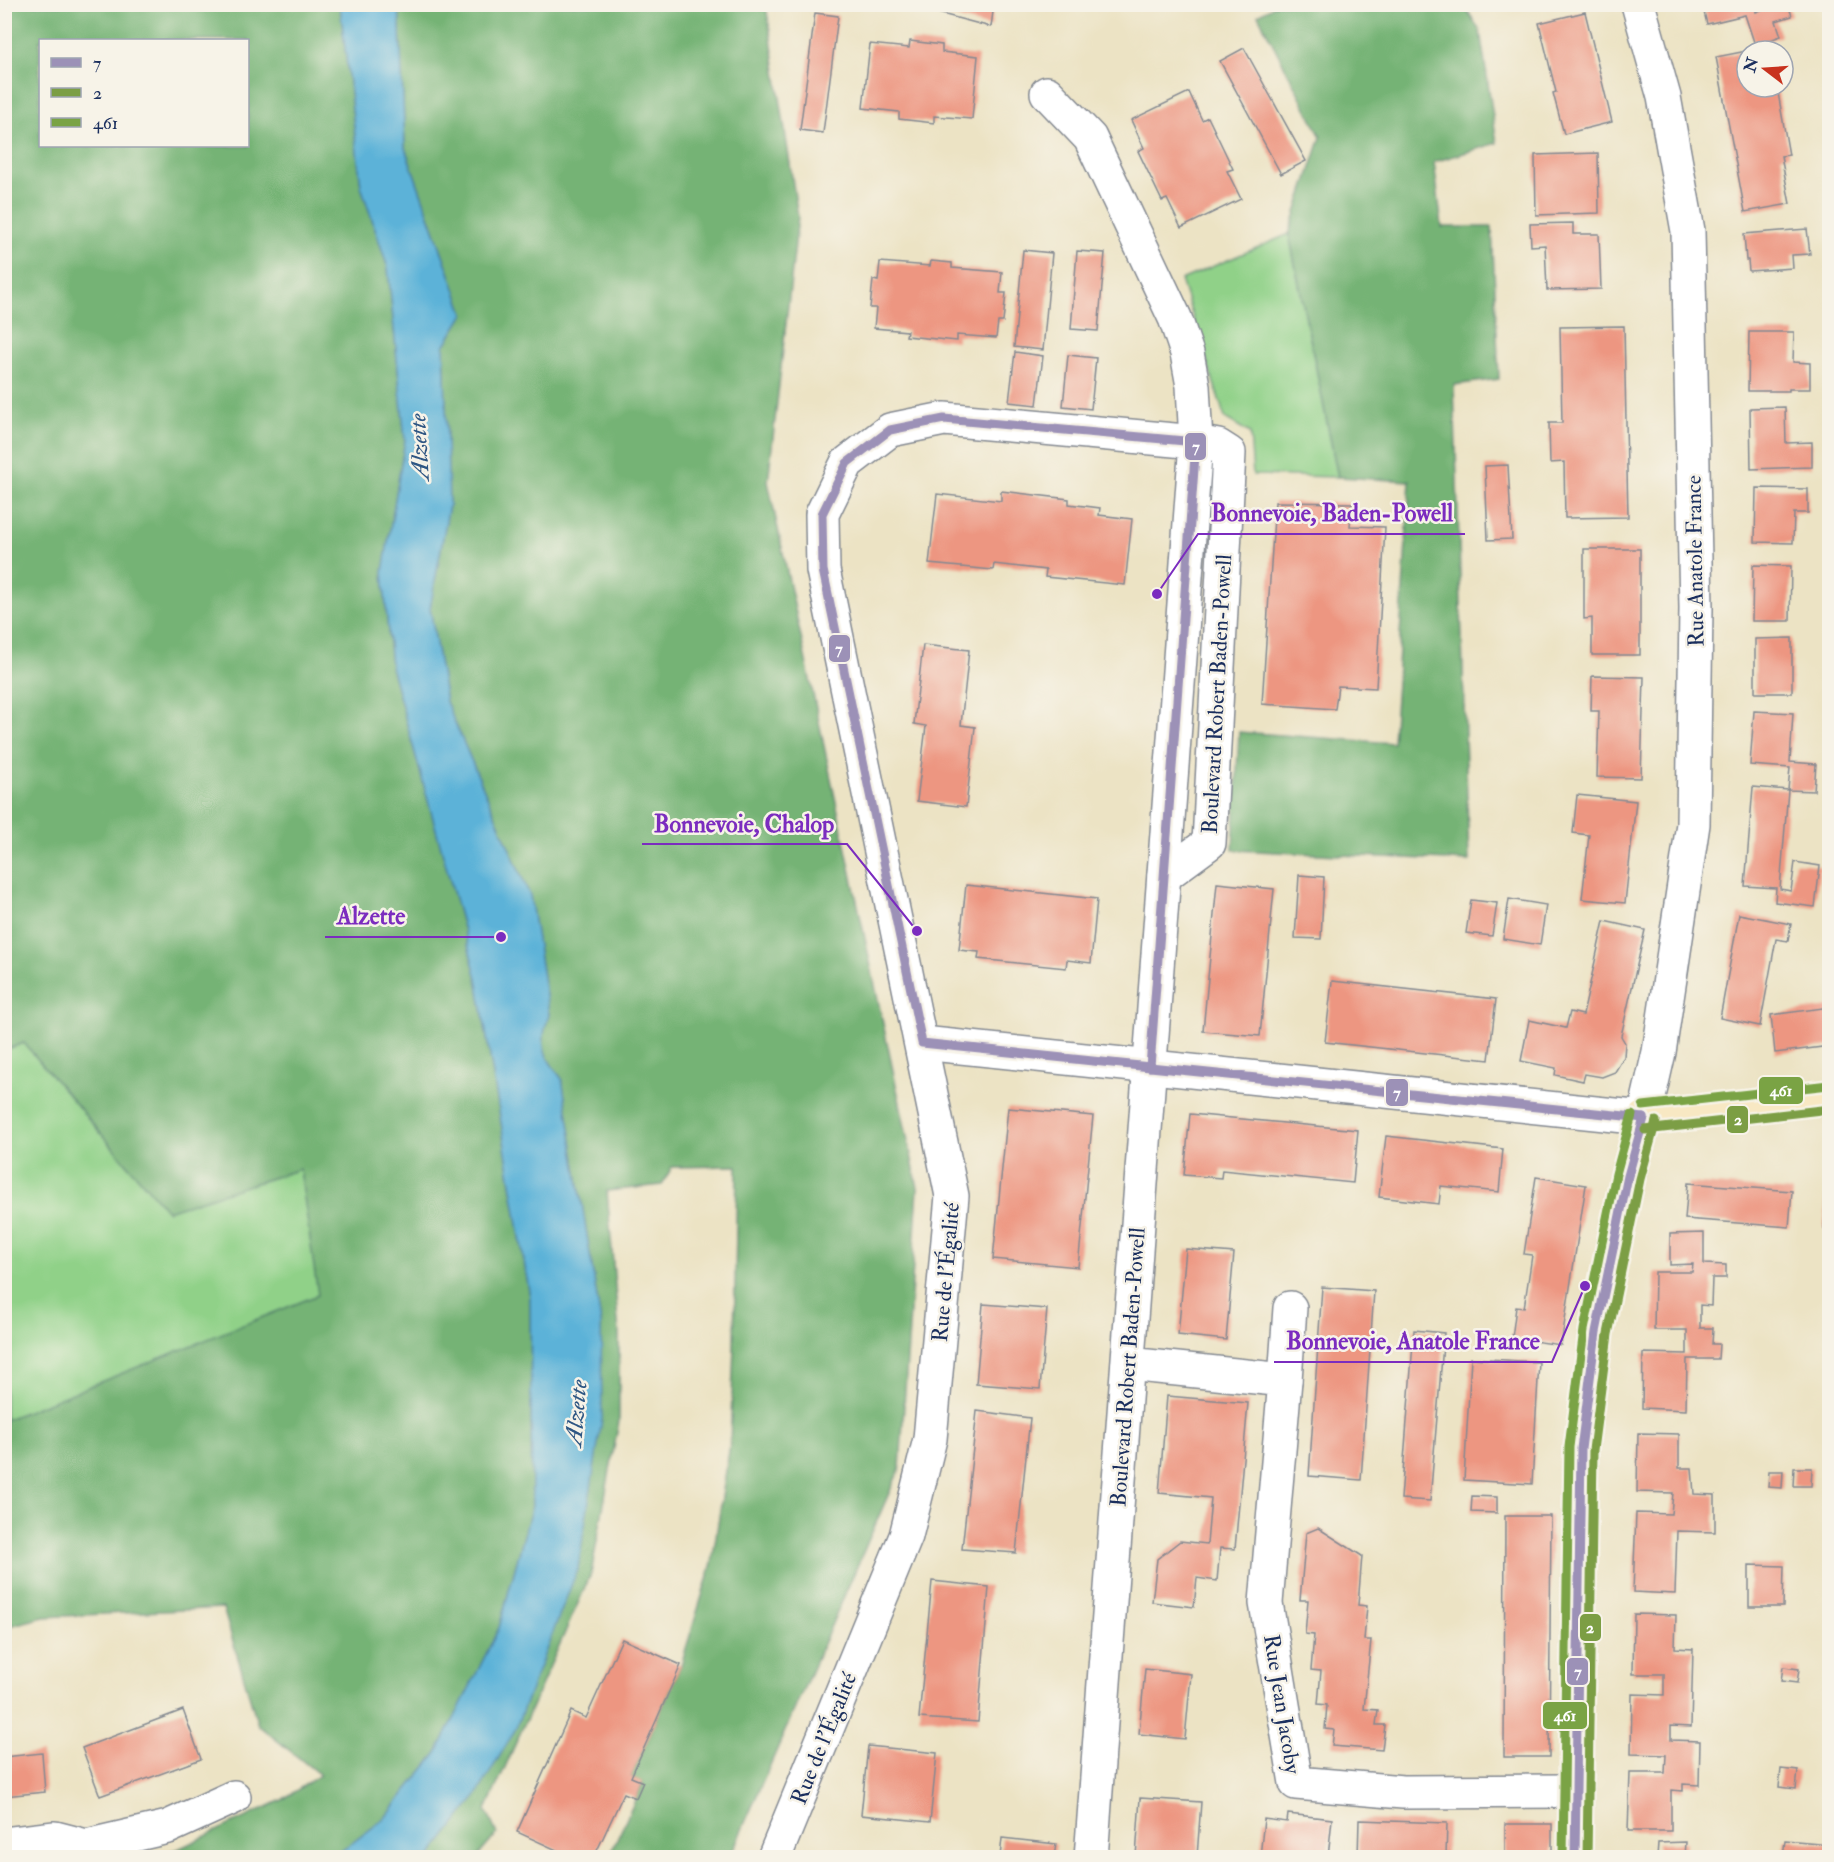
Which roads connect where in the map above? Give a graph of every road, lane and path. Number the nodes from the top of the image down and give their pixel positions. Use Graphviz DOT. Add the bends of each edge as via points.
graph roads {
  1 [pos="1638,4"];
  2 [pos="1047,93"];
  3 [pos="1196,442"];
  4 [pos="922,1043"];
  5 [pos="1150,1067"];
  6 [pos="1830,1098"];
  7 [pos="1644,1118"];
  8 [pos="1290,1308"];
  9 [pos="1128,1364"];
  10 [pos="1284,1380"];
  11 [pos="1576,1791"];
  12 [pos="234,1797"];
  13 [pos="4,1844"];
  14 [pos="774,1857"];
  15 [pos="1091,1857"];
  16 [pos="1575,1857"];
  1 -- 7 [label="street, Rue Anatole France" via="1664,97 1688,231 1696,608 1693,824 1659,1052"];
  2 -- 3 [label="street" via="1090,138 1175,318 1193,386"];
  3 -- 4 [label="street, Rue de l'Égalité" via="944,419 890,430 847,463 822,514 823,570"];
  3 -- 5 [label="street, Boulevard Robert Baden-Powell" via="1218,446 1229,453 1209,843 1164,876"];
  4 -- 5 [label="street"];
  4 -- 14 [label="street, Rue de l'Égalité" via="952,1196 930,1439 906,1536"];
  5 -- 7 [label="street"];
  5 -- 9 [label="street, Boulevard Robert Baden-Powell"];
  6 -- 7 [label="main road"];
  7 -- 11 [label="main road" via="1596,1332 1581,1449"];
  8 -- 10 [label="street, Rue Jean Jacoby"];
  9 -- 10 [label="street"];
  9 -- 15 [label="street, Boulevard Robert Baden-Powell"];
  10 -- 11 [label="street, Rue Jean Jacoby" via="1266,1603 1296,1784 1403,1792"];
  11 -- 16 [label="main road"];
  12 -- 13 [label="street" via="168,1827 86,1846 55,1838"];
}
